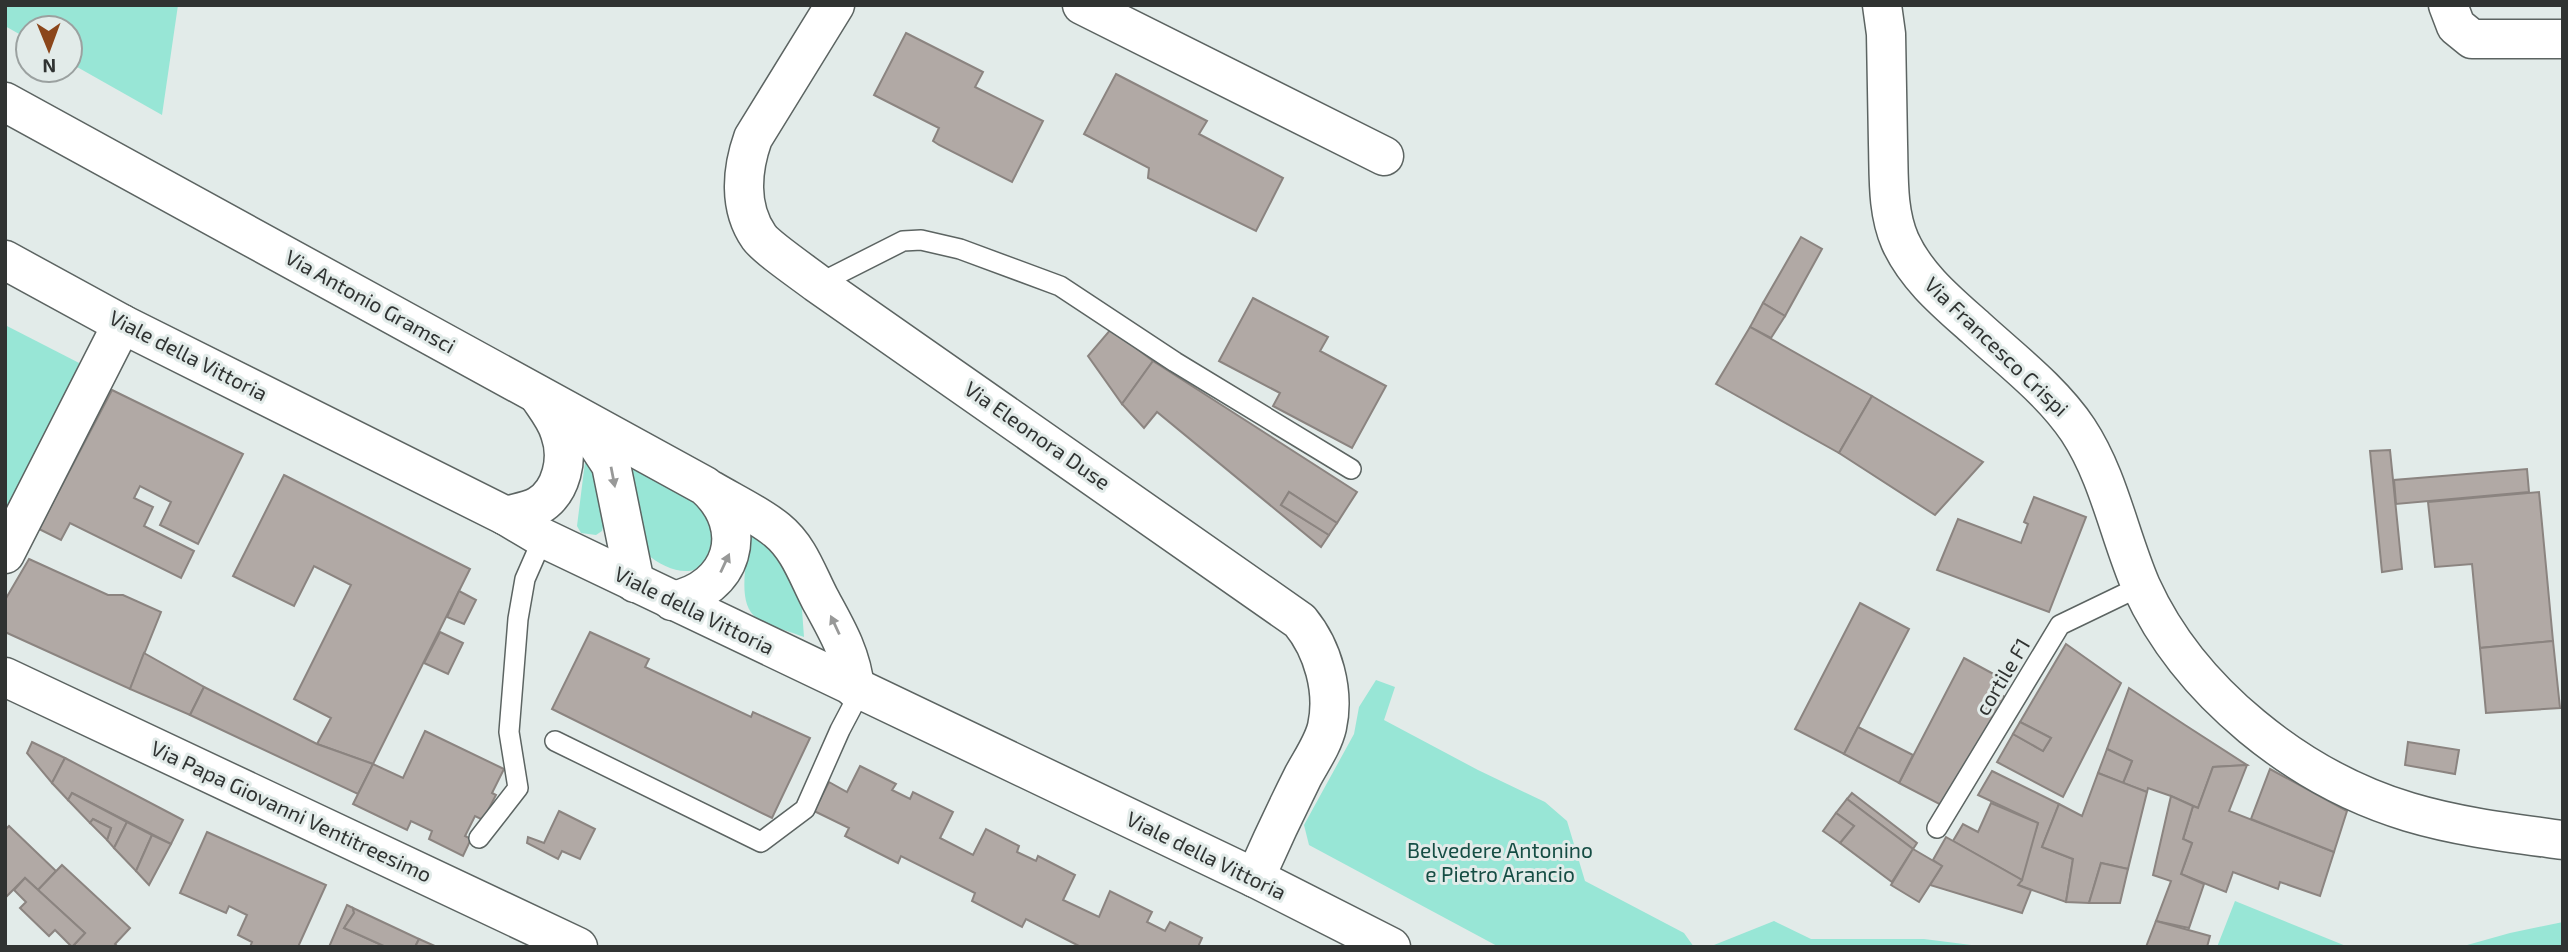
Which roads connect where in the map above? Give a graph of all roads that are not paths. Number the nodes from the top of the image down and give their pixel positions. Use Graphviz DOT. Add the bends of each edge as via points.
graph roads {
  1 [pos="835,5"];
  2 [pos="1082,5"];
  3 [pos="1882,5"];
  4 [pos="2448,5"];
  5 [pos="2563,39"];
  6 [pos="5,102"];
  7 [pos="1384,156"];
  8 [pos="5,260"];
  9 [pos="818,284"];
  10 [pos="122,324"];
  11 [pos="538,395"];
  12 [pos="580,418"];
  13 [pos="1351,469"];
  14 [pos="705,486"];
  15 [pos="506,516"];
  16 [pos="543,538"];
  17 [pos="5,554"];
  18 [pos="635,583"];
  19 [pos="2141,586"];
  20 [pos="672,601"];
  21 [pos="5,677"];
  22 [pos="857,690"];
  23 [pos="555,741"];
  24 [pos="1937,828"];
  25 [pos="479,838"];
  26 [pos="2563,840"];
  27 [pos="1255,878"];
  28 [pos="578,947"];
  29 [pos="1391,947"];
  1 -- 9 [label="street, Via Eleonora Duse" via="753,138 745,162 744,192 759,238"];
  2 -- 7 [label="street"];
  3 -- 19 [label="street, Via Francesco Crispi" via="1890,208 1900,242 1944,300 2049,396 2079,431"];
  4 -- 5 [label="street" via="2456,26 2472,39"];
  6 -- 11 [label="street, Via Antonio Gramsci"];
  8 -- 10 [label="street, Viale della Vittoria"];
  9 -- 13 [label="lane" via="903,241 960,249 1060,286"];
  9 -- 27 [label="street, Via Eleonora Duse" via="1300,621 1309,632 1325,673 1329,701 1326,731"];
  10 -- 15 [label="street, Viale della Vittoria"];
  10 -- 17 [label="street"];
  11 -- 12 [label="street, Via Antonio Gramsci"];
  11 -- 15 [label="street" via="561,434 563,470 557,486 538,506"];
  12 -- 14 [label="street"];
  12 -- 18 [label="street, Via Antonio Gramsci, one-way" via="611,465"];
  20 -- 14 [label="street, one-way" via="713,583 729,558 731,526 717,497"];
  22 -- 14 [label="street, one-way" via="834,622 796,550 764,521"];
  15 -- 16 [label="street, Viale della Vittoria"];
  16 -- 18 [label="street, Viale della Vittoria"];
  16 -- 25 [label="lane" via="525,579 518,619 509,732 518,788"];
  18 -- 20 [label="street, Viale della Vittoria"];
  19 -- 24 [label="lane, cortile F1" via="2060,625"];
  19 -- 26 [label="street, Via Francesco Crispi" via="2167,631 2207,683 2273,744 2316,772 2409,812 2476,828"];
  20 -- 22 [label="street, Viale della Vittoria"];
  21 -- 28 [label="street, Via Papa Giovanni Ventitreesimo"];
  22 -- 23 [label="lane" via="805,809 761,842"];
  22 -- 27 [label="street, Viale della Vittoria"];
  27 -- 29 [label="street, Viale della Vittoria"];
}
